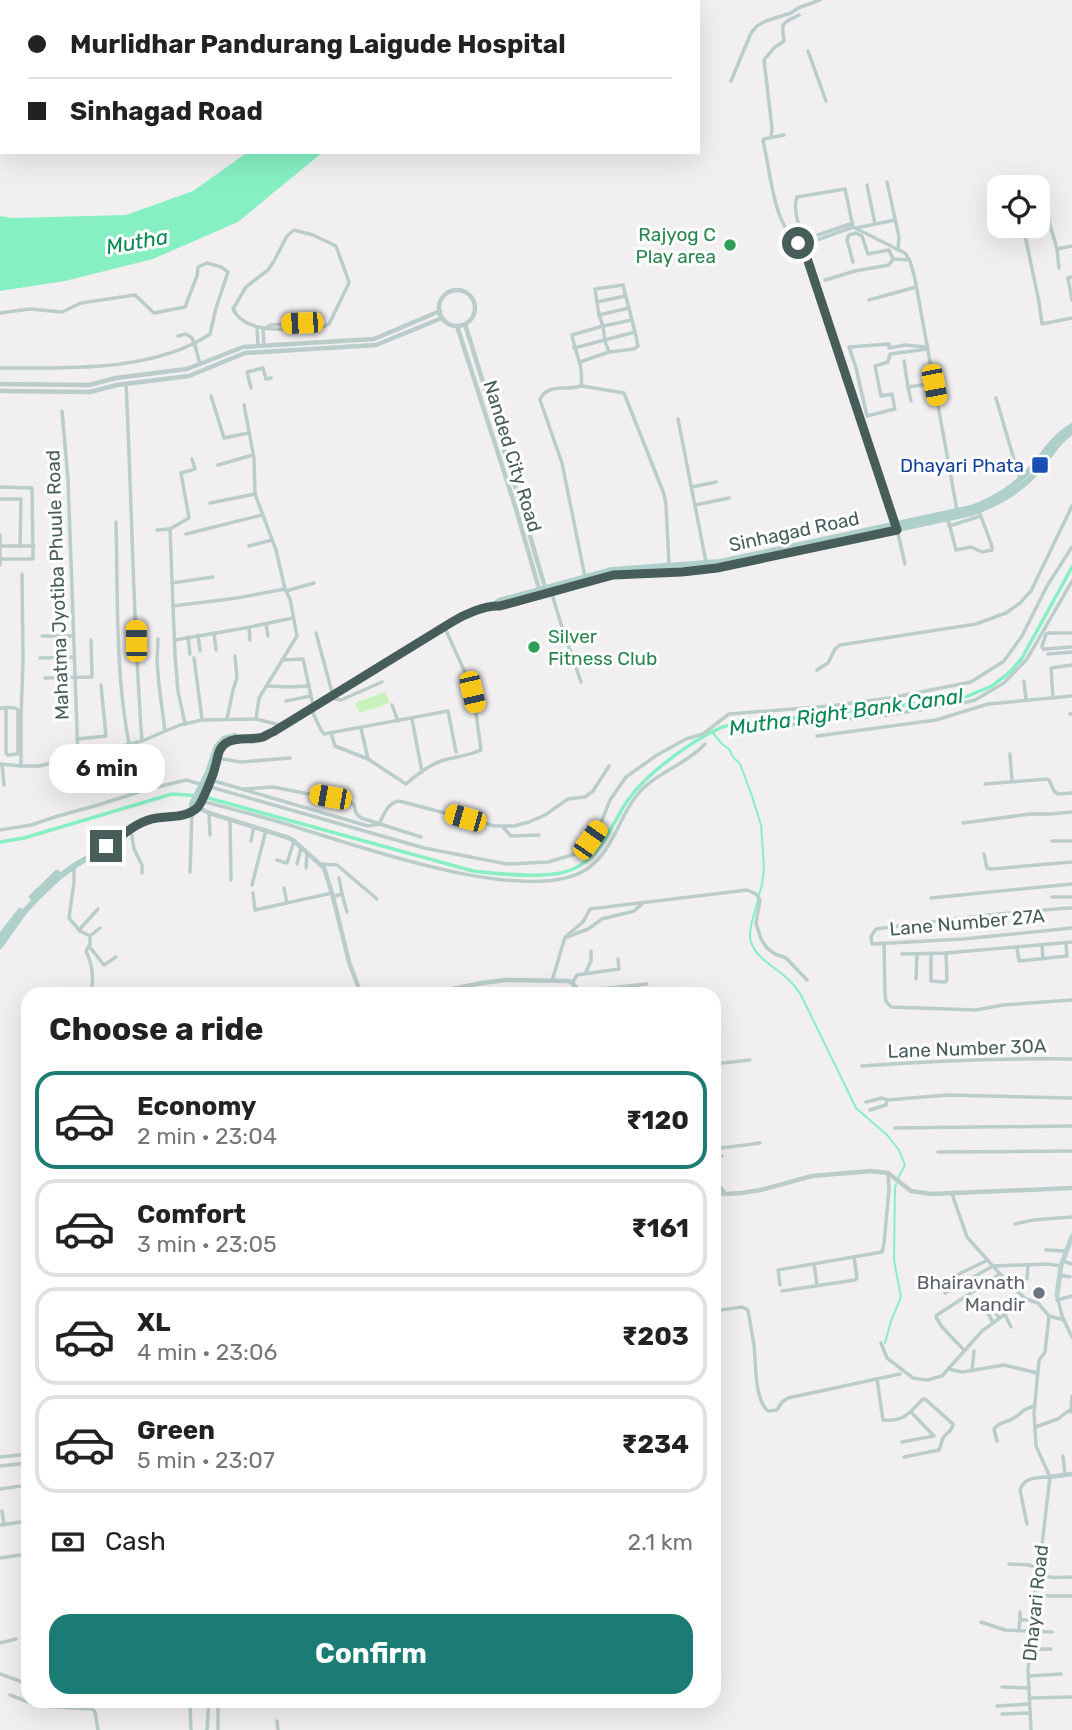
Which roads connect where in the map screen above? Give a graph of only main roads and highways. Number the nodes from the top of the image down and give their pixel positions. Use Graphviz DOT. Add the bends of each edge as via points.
graph roads {
  1 [pos="1072,426"];
  2 [pos="1072,432"];
  3 [pos="1072,438"];
  4 [pos="1055,448"];
  5 [pos="897,528"];
  6 [pos="737,562"];
  7 [pos="639,570"];
  8 [pos="612,572"];
  9 [pos="544,591"];
  10 [pos="129,829"];
  11 [pos="0,937"];
  12 [pos="0,946"];
  13 [pos="1072,1236"];
  14 [pos="1069,1249"];
  15 [pos="1057,1297"];
  1 -- 5 [label="main road, Sinhagad Road" via="1052,440 1020,480 988,501"];
  2 -- 4 [label="main road"];
  3 -- 4 [label="main road"];
  4 -- 5 [label="main road, Sinhagad Road" via="1029,480 980,513 948,523"];
  5 -- 6 [label="main road, Sinhagad Road"];
  6 -- 7 [label="main road, Sinhagad Road"];
  6 -- 7 [label="main road, Sinhagad Road" via="693,571"];
  7 -- 8 [label="main road, Sinhagad Road"];
  8 -- 9 [label="main road, Sinhagad Road"];
  8 -- 9 [label="main road, Sinhagad Road"];
  9 -- 10 [label="main road, Sinhagad Road" via="458,618 268,734 221,741 196,805 179,816 151,819"];
  10 -- 11 [label="main road" via="53,876"];
  10 -- 12 [label="main road" via="59,877 24,912"];
  13 -- 14 [label="main road"];
  14 -- 15 [label="main road"];
}
